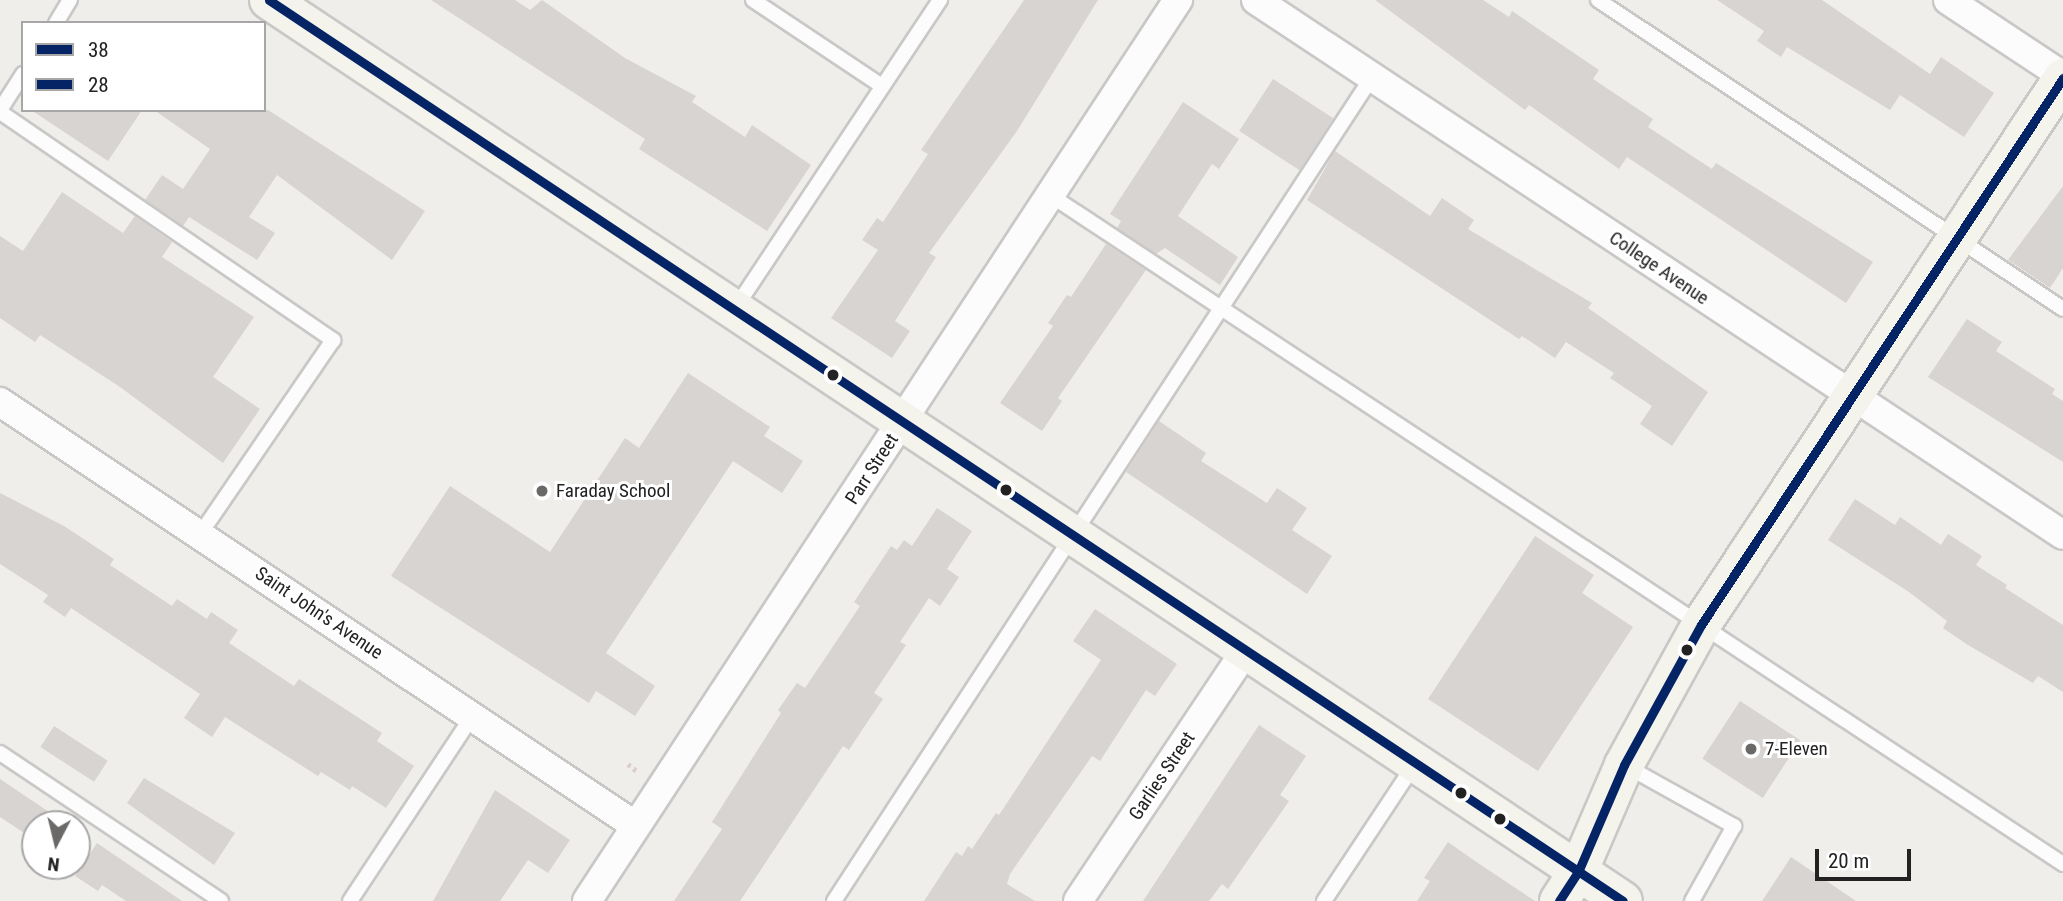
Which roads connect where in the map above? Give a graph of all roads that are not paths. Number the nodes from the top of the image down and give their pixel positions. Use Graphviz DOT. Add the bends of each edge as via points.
graph roads {
  1 [pos="70,0"];
  2 [pos="269,0"];
  3 [pos="753,0"];
  4 [pos="940,0"];
  5 [pos="1178,0"];
  6 [pos="1256,0"];
  7 [pos="1598,0"];
  8 [pos="1948,0"];
  9 [pos="57,21"];
  10 [pos="21,77"];
  11 [pos="1372,77"];
  12 [pos="2063,77"];
  13 [pos="882,86"];
  14 [pos="0,111"];
  15 [pos="1050,195"];
  16 [pos="1959,240"];
  17 [pos="735,309"];
  18 [pos="2063,309"];
  19 [pos="1224,310"];
  20 [pos="1852,395"];
  21 [pos="0,402"];
  22 [pos="904,420"];
  23 [pos="201,533"];
  24 [pos="1074,535"];
  25 [pos="2063,535"];
  26 [pos="1701,625"];
  27 [pos="1246,650"];
  28 [pos="472,717"];
  29 [pos="0,753"];
  30 [pos="1416,764"];
  31 [pos="1624,765"];
  32 [pos="636,826"];
  33 [pos="2063,864"];
  34 [pos="1569,886"];
  35 [pos="221,901"];
  36 [pos="350,901"];
  37 [pos="587,901"];
  38 [pos="834,901"];
  39 [pos="1078,901"];
  40 [pos="1324,901"];
  41 [pos="1623,901"];
  42 [pos="1692,901"];
  1 -- 9 [label="lane"];
  2 -- 17 [label="main road"];
  3 -- 13 [label="lane"];
  4 -- 13 [label="lane"];
  5 -- 15 [label="street, Parr Street"];
  6 -- 11 [label="street, College Avenue"];
  7 -- 16 [label="lane"];
  8 -- 12 [label="street"];
  10 -- 14 [label="lane"];
  11 -- 19 [label="lane"];
  11 -- 20 [label="street, College Avenue"];
  12 -- 16 [label="main road"];
  13 -- 17 [label="lane"];
  14 -- 23 [label="lane" via="332,340"];
  15 -- 19 [label="lane"];
  15 -- 22 [label="street, Parr Street"];
  16 -- 18 [label="lane"];
  16 -- 20 [label="main road"];
  17 -- 22 [label="main road"];
  19 -- 24 [label="lane"];
  19 -- 26 [label="lane"];
  20 -- 25 [label="street, College Avenue"];
  20 -- 26 [label="main road"];
  21 -- 23 [label="street, Saint John's Avenue"];
  22 -- 24 [label="main road"];
  22 -- 32 [label="street, Parr Street"];
  23 -- 28 [label="street, Saint John's Avenue"];
  24 -- 27 [label="main road"];
  24 -- 38 [label="lane"];
  26 -- 31 [label="main road"];
  26 -- 33 [label="lane"];
  27 -- 30 [label="main road"];
  27 -- 39 [label="street, Garlies Street"];
  28 -- 32 [label="street, Saint John's Avenue"];
  28 -- 36 [label="lane"];
  29 -- 35 [label="lane"];
  30 -- 34 [label="main road"];
  30 -- 40 [label="lane"];
  31 -- 34 [label="main road"];
  31 -- 42 [label="lane" via="1734,826"];
  32 -- 37 [label="street, Parr Street"];
  34 -- 41 [label="main road"];
}
